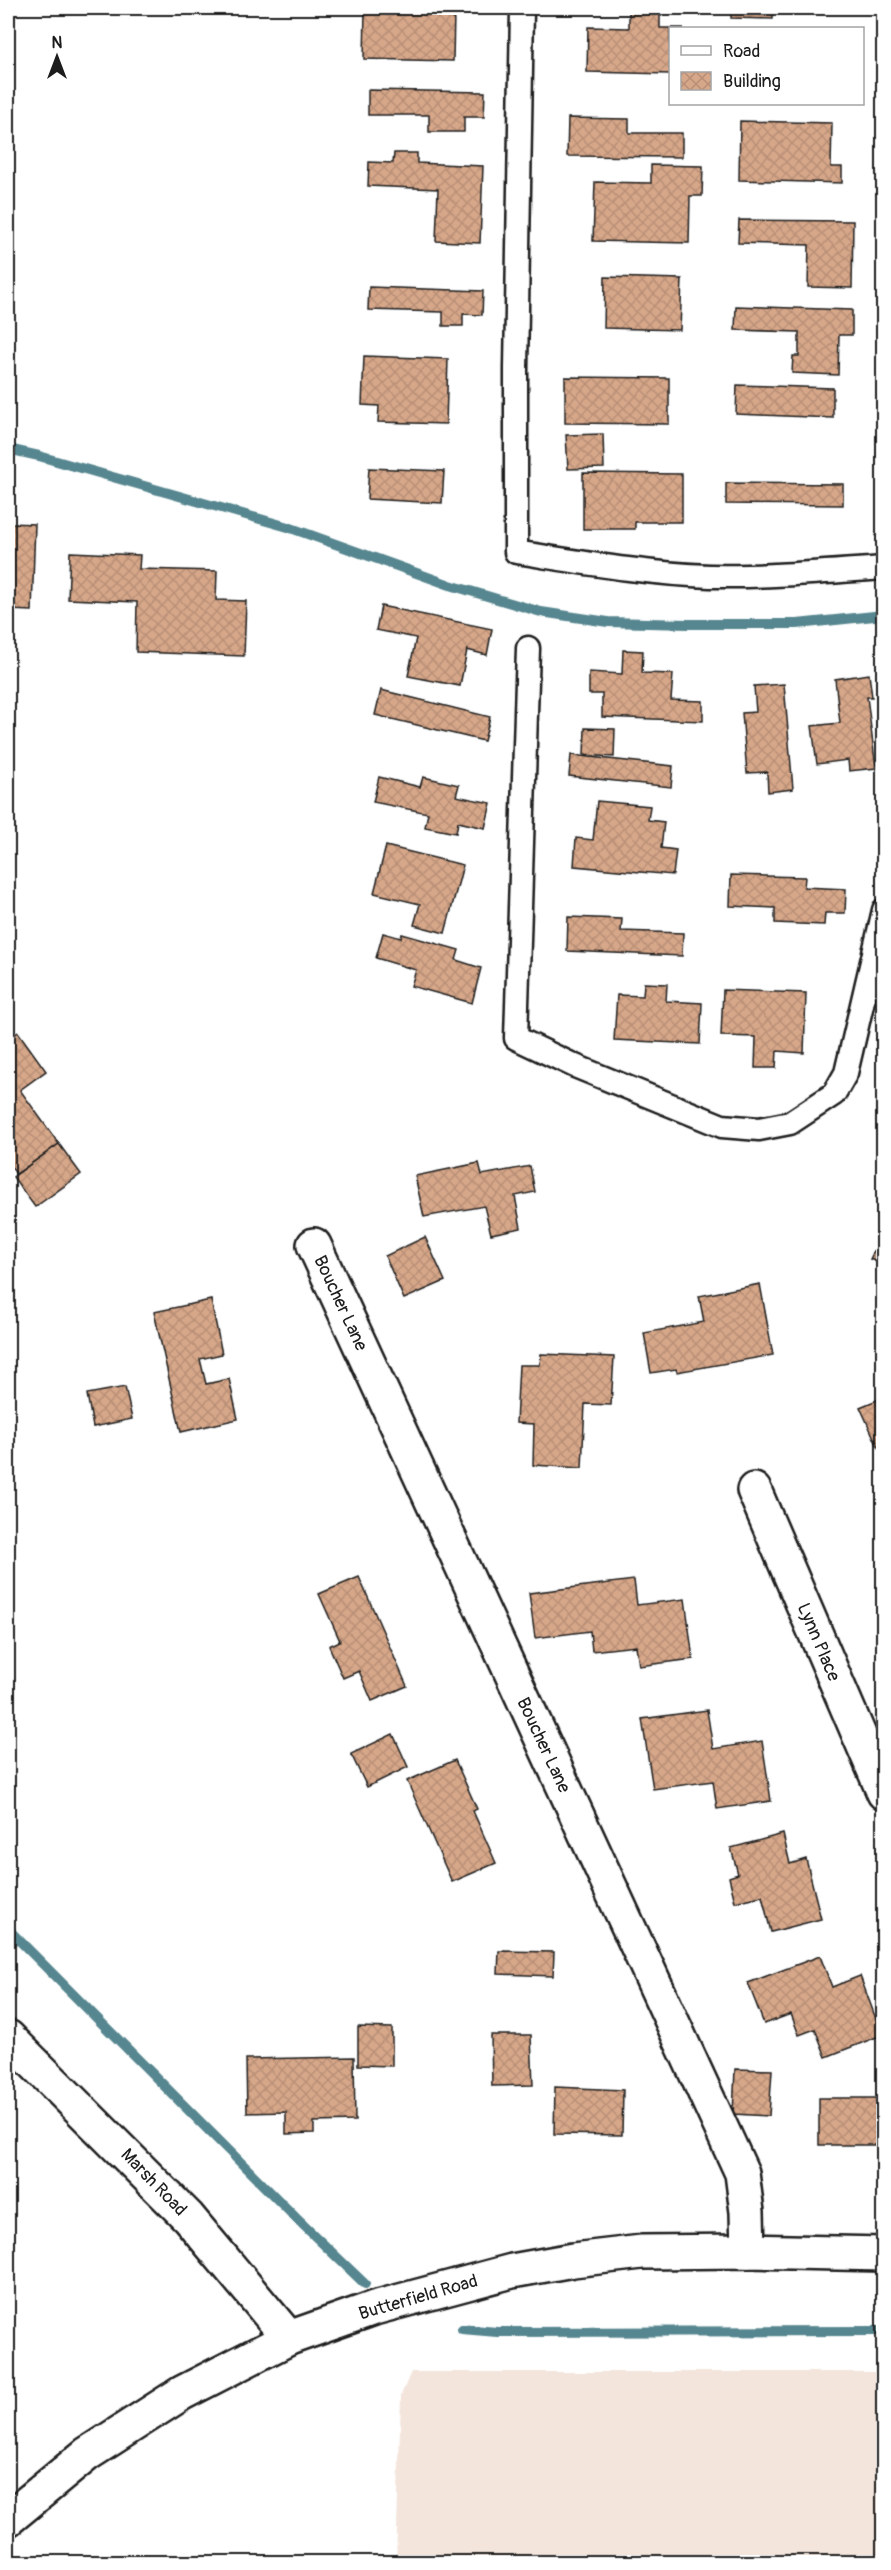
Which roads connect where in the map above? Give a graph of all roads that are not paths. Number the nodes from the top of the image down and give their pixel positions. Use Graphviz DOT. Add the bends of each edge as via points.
graph roads {
  1 [pos="522,8"];
  2 [pos="884,568"];
  3 [pos="528,648"];
  4 [pos="884,910"];
  5 [pos="314,1245"];
  6 [pos="754,1490"];
  7 [pos="884,1793"];
  8 [pos="8,2037"];
  9 [pos="748,2251"];
  10 [pos="884,2254"];
  11 [pos="289,2338"];
  12 [pos="8,2519"];
  1 -- 2 [label="lane" via="516,552 709,576"];
  3 -- 4 [label="lane" via="516,1038 722,1126 759,1129 790,1123 834,1094 846,1073"];
  5 -- 9 [label="street, Boucher Lane" via="742,2173"];
  6 -- 7 [label="street, Lynn Place"];
  8 -- 11 [label="street, Marsh Road" via="188,2217"];
  9 -- 10 [label="street, Butterfield Road"];
  9 -- 11 [label="street, Butterfield Road" via="642,2252 512,2271 374,2308"];
  11 -- 12 [label="street, Butterfield Road" via="182,2393 87,2454"];
}
